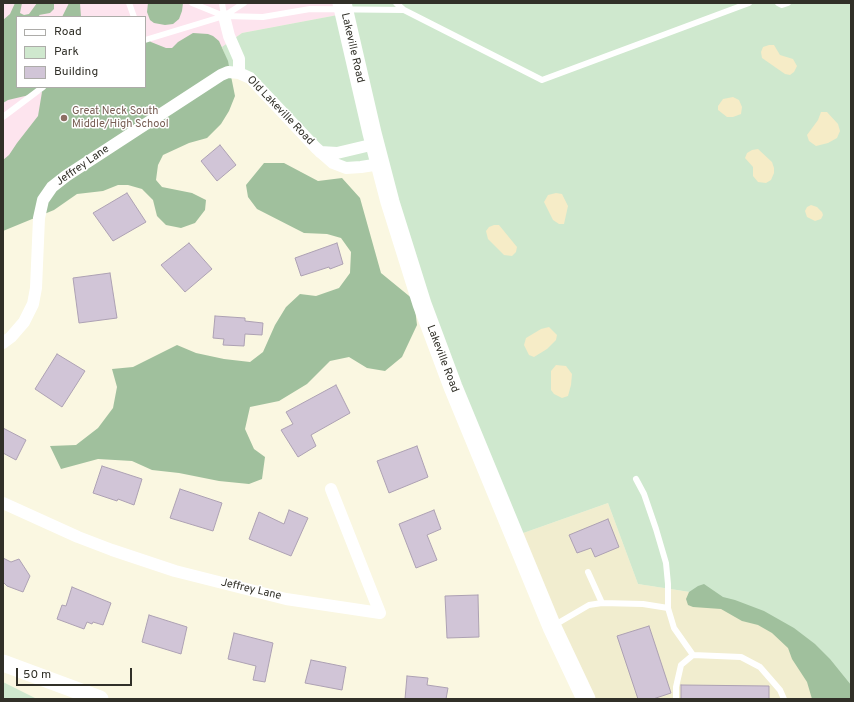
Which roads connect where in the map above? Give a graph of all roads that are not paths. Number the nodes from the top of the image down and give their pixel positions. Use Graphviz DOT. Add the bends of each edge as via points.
graph roads {
  1 [pos="129,3"];
  2 [pos="192,3"];
  3 [pos="222,3"];
  4 [pos="244,3"];
  5 [pos="396,3"];
  6 [pos="749,3"];
  7 [pos="778,3"];
  8 [pos="788,3"];
  9 [pos="343,7"];
  10 [pos="404,10"];
  11 [pos="134,16"];
  12 [pos="224,16"];
  13 [pos="146,40"];
  14 [pos="239,73"];
  15 [pos="42,88"];
  16 [pos="3,117"];
  17 [pos="375,144"];
  18 [pos="320,152"];
  19 [pos="380,164"];
  20 [pos="3,343"];
  21 [pos="636,479"];
  22 [pos="331,489"];
  23 [pos="3,503"];
  24 [pos="588,572"];
  25 [pos="602,603"];
  26 [pos="668,608"];
  27 [pos="552,626"];
  28 [pos="694,654"];
  29 [pos="3,662"];
  30 [pos="100,699"];
  31 [pos="586,699"];
  32 [pos="676,699"];
  33 [pos="784,699"];
  1 -- 11 [label="lane"];
  2 -- 12 [label="lane"];
  3 -- 12 [label="lane, Old Lakeville Road"];
  4 -- 12 [label="lane"];
  5 -- 10 [label="lane"];
  6 -- 10 [label="lane" via="542,80"];
  7 -- 8 [label="lane"];
  9 -- 10 [label="lane"];
  9 -- 12 [label="lane" via="310,9 263,17"];
  9 -- 17 [label="main road, Lakeville Road"];
  12 -- 13 [label="lane"];
  12 -- 14 [label="street, Old Lakeville Road" via="239,60"];
  14 -- 18 [label="street, Old Lakeville Road" via="257,84"];
  14 -- 20 [label="street, Jeffrey Lane" via="228,72 214,78 52,187 38,218 36,288 33,304 24,322"];
  15 -- 16 [label="lane"];
  17 -- 18 [label="street, Old Lakeville Road" via="337,153"];
  17 -- 19 [label="main road, Lakeville Road"];
  18 -- 19 [label="street, Old Lakeville Road" via="341,166 353,168"];
  19 -- 27 [label="main road, Lakeville Road" via="412,277 442,360"];
  21 -- 26 [label="lane" via="644,494 666,563"];
  22 -- 23 [label="street, Jeffrey Lane" via="380,613 286,598 175,571 78,537"];
  24 -- 25 [label="lane"];
  25 -- 26 [label="lane" via="643,604"];
  25 -- 27 [label="lane" via="589,605"];
  26 -- 28 [label="lane" via="674,628"];
  27 -- 31 [label="main road, Lakeville Road"];
  28 -- 32 [label="lane" via="681,665"];
  28 -- 33 [label="lane" via="741,657 760,667 780,690"];
  29 -- 30 [label="main road"];
}
